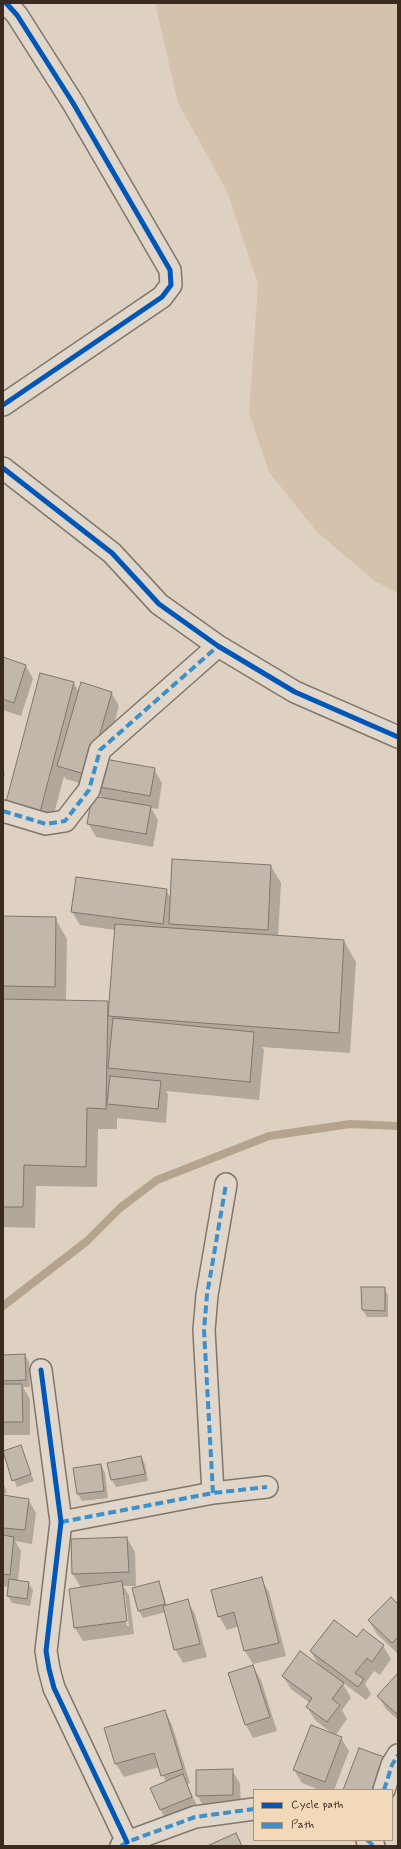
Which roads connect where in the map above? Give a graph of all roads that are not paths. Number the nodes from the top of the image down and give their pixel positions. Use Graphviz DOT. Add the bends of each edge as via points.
graph roads {
  1 [pos="6,3"];
  2 [pos="3,405"];
  3 [pos="3,468"];
  4 [pos="218,646"];
  5 [pos="398,737"];
  6 [pos="3,811"];
  7 [pos="226,1184"];
  8 [pos="41,1370"];
  9 [pos="267,1487"];
  10 [pos="213,1493"];
  11 [pos="61,1522"];
  12 [pos="398,1755"];
  13 [pos="384,1789"];
  14 [pos="253,1809"];
  15 [pos="124,1844"];
  1 -- 2 [label="street" via="17,15 73,103 170,270 171,285 162,297"];
  3 -- 4 [label="street" via="112,553 159,604"];
  4 -- 5 [label="street" via="295,692"];
  4 -- 6 [label="street" via="100,750 89,790 65,821 46,824"];
  7 -- 10 [label="street" via="207,1295 204,1330"];
  8 -- 11 [label="street"];
  9 -- 10 [label="street"];
  10 -- 11 [label="street"];
  11 -- 15 [label="street" via="46,1650 48,1669 54,1688"];
  12 -- 13 [label="street"];
  14 -- 15 [label="street" via="195,1817"];
}
